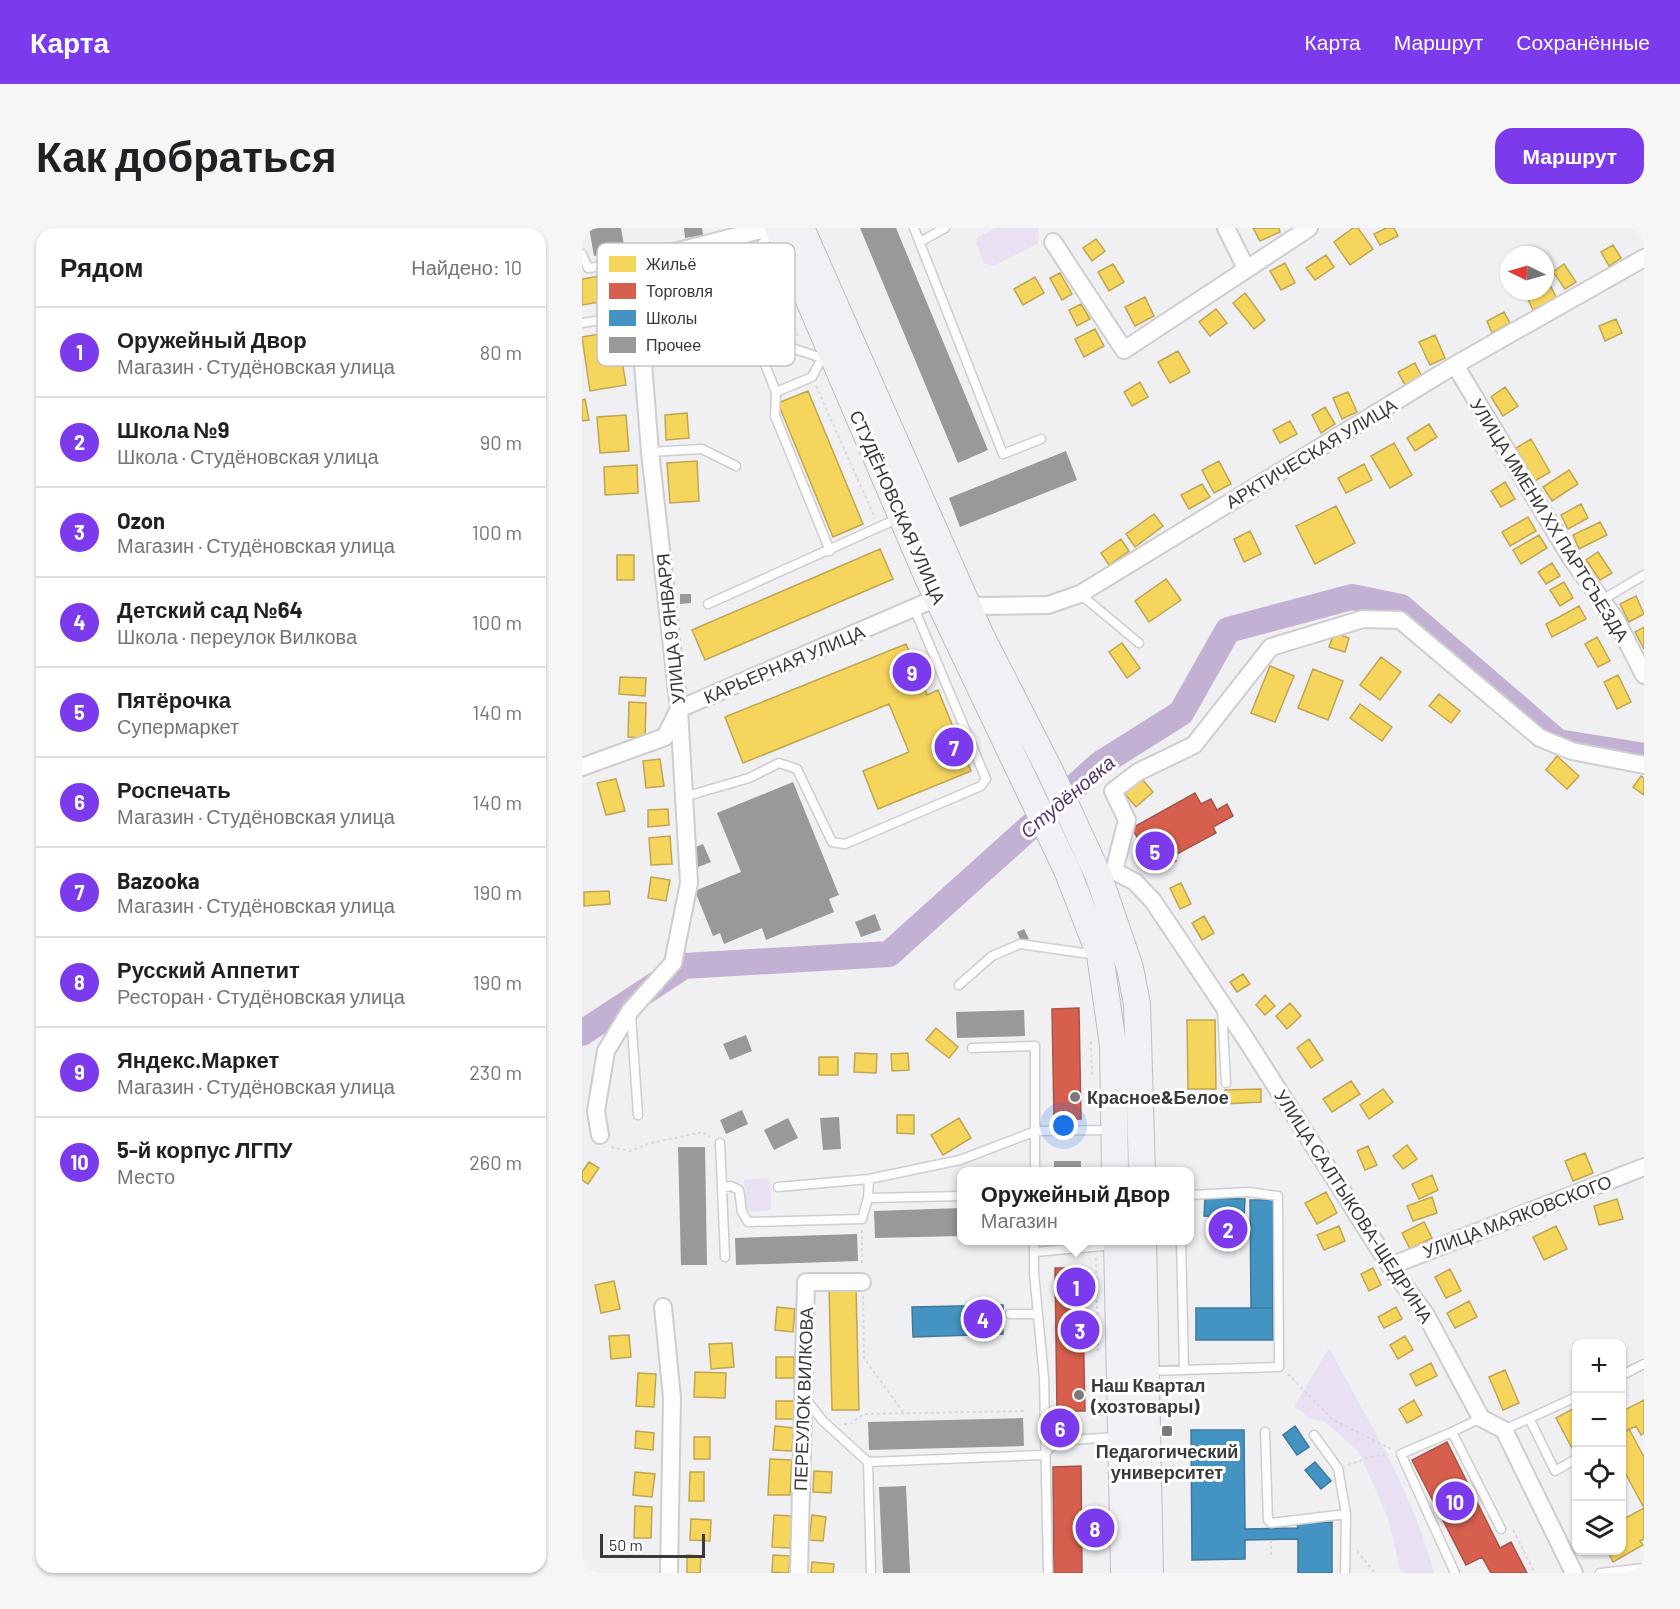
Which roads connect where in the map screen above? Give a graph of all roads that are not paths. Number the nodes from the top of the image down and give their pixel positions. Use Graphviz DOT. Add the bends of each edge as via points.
graph roads {
  1 [pos="801,228"];
  2 [pos="914,228"];
  3 [pos="945,228"];
  4 [pos="1226,228"];
  5 [pos="1309,228"];
  6 [pos="771,232"];
  7 [pos="920,242"];
  8 [pos="1053,242"];
  9 [pos="721,243"];
  10 [pos="582,254"];
  11 [pos="1644,258"];
  12 [pos="597,267"];
  13 [pos="1246,268"];
  14 [pos="795,286"];
  15 [pos="597,321"];
  16 [pos="582,323"];
  17 [pos="795,349"];
  18 [pos="826,356"];
  19 [pos="1455,365"];
  20 [pos="643,366"];
  21 [pos="766,366"];
  22 [pos="776,392"];
  23 [pos="1041,439"];
  24 [pos="650,452"];
  25 [pos="736,466"];
  26 [pos="902,517"];
  27 [pos="830,551"];
  28 [pos="951,567"];
  29 [pos="1644,574"];
  30 [pos="933,588"];
  31 [pos="1080,594"];
  32 [pos="1602,600"];
  33 [pos="967,603"];
  34 [pos="708,604"];
  35 [pos="914,608"];
  36 [pos="971,642"];
  37 [pos="1139,644"];
  38 [pos="1644,675"];
  39 [pos="679,710"];
  40 [pos="1644,765"];
  41 [pos="582,767"];
  42 [pos="1038,776"];
  43 [pos="684,797"];
  44 [pos="1101,869"];
  45 [pos="1100,955"];
  46 [pos="959,985"];
  47 [pos="1222,1003"];
  48 [pos="630,1011"];
  49 [pos="972,1048"];
  50 [pos="1226,1083"];
  51 [pos="638,1116"];
  52 [pos="1036,1131"];
  53 [pos="1115,1131"];
  54 [pos="600,1135"];
  55 [pos="720,1143"];
  56 [pos="1035,1167"];
  57 [pos="1116,1167"];
  58 [pos="1142,1167"];
  59 [pos="1644,1167"];
  60 [pos="869,1179"];
  61 [pos="778,1187"];
  62 [pos="722,1188"];
  63 [pos="1194,1195"];
  64 [pos="957,1196"];
  65 [pos="868,1198"];
  66 [pos="1034,1245"];
  67 [pos="1099,1245"];
  68 [pos="1117,1245"];
  69 [pos="1143,1245"];
  70 [pos="1181,1245"];
  71 [pos="1034,1252"];
  72 [pos="725,1257"];
  73 [pos="1390,1266"];
  74 [pos="862,1282"];
  75 [pos="663,1306"];
  76 [pos="1010,1314"];
  77 [pos="1038,1314"];
  78 [pos="1644,1364"];
  79 [pos="1184,1369"];
  80 [pos="1146,1372"];
  81 [pos="1626,1373"];
  82 [pos="802,1394"];
  83 [pos="1572,1399"];
  84 [pos="1481,1418"];
  85 [pos="1530,1420"];
  86 [pos="1504,1430"];
  87 [pos="1265,1432"];
  88 [pos="1452,1432"];
  89 [pos="1314,1435"];
  90 [pos="1121,1437"];
  91 [pos="1044,1455"];
  92 [pos="1572,1461"];
  93 [pos="868,1462"];
  94 [pos="1346,1514"];
  95 [pos="1501,1528"];
  96 [pos="1644,1568"];
  97 [pos="669,1573"];
  98 [pos="798,1573"];
  99 [pos="871,1573"];
  100 [pos="1048,1573"];
  101 [pos="1124,1573"];
  102 [pos="1149,1573"];
  103 [pos="1346,1573"];
  104 [pos="1455,1573"];
  105 [pos="1574,1573"];
  106 [pos="1600,1573"];
  1 -- 28 [label="main road, СТУДЁНОВСКАЯ УЛИЦА"];
  2 -- 7 [label="lane"];
  3 -- 7 [label="lane"];
  4 -- 13 [label="street"];
  5 -- 13 [label="street"];
  6 -- 9 [label="street"];
  7 -- 23 [label="lane" via="1003,454"];
  8 -- 13 [label="street" via="1124,350"];
  10 -- 12 [label="lane" via="588,268"];
  11 -- 19 [label="street, АРКТИЧЕСКАЯ УЛИЦА"];
  14 -- 18 [label="main road, СТУДЁНОВСКАЯ УЛИЦА"];
  15 -- 16 [label="lane"];
  17 -- 18 [label="lane"];
  18 -- 22 [label="lane" via="812,377"];
  18 -- 26 [label="main road, СТУДЁНОВСКАЯ УЛИЦА"];
  19 -- 31 [label="street, АРКТИЧЕСКАЯ УЛИЦА"];
  19 -- 32 [label="street, УЛИЦА ИМЕНИ ХХ ПАРТСЪЕЗДА" via="1571,558"];
  20 -- 24 [label="street, УЛИЦА 9 ЯНВАРЯ"];
  21 -- 22 [label="lane"];
  22 -- 27 [label="lane" via="775,416"];
  24 -- 25 [label="lane" via="702,449"];
  24 -- 39 [label="street, УЛИЦА 9 ЯНВАРЯ"];
  26 -- 27 [label="lane"];
  26 -- 30 [label="main road, СТУДЁНОВСКАЯ УЛИЦА"];
  27 -- 34 [label="lane"];
  28 -- 30 [label="main road" via="945,583"];
  28 -- 33 [label="main road, СТУДЁНОВСКАЯ УЛИЦА"];
  29 -- 32 [label="lane"];
  30 -- 33 [label="street, КАРЬЕРНАЯ УЛИЦА"];
  30 -- 35 [label="street, КАРЬЕРНАЯ УЛИЦА"];
  30 -- 36 [label="main road, СТУДЁНОВСКАЯ УЛИЦА"];
  31 -- 33 [label="street, АРКТИЧЕСКАЯ УЛИЦА" via="1048,605"];
  31 -- 37 [label="lane"];
  32 -- 38 [label="street, УЛИЦА ИМЕНИ ХХ ПАРТСЪЕЗДА"];
  33 -- 36 [label="main road, СТУДЁНОВСКАЯ УЛИЦА"];
  35 -- 39 [label="street, КАРЬЕРНАЯ УЛИЦА"];
  35 -- 43 [label="lane" via="986,779 981,786 845,844 832,842 797,769 779,763 749,778"];
  36 -- 42 [label="main road, СТУДЁНОВСКАЯ УЛИЦА"];
  39 -- 41 [label="street" via="665,737"];
  39 -- 43 [label="street, УЛИЦА 9 ЯНВАРЯ"];
  40 -- 44 [label="street" via="1572,751 1540,738 1400,620 1363,619 1271,647 1194,745 1138,772 1113,791 1127,820"];
  42 -- 44 [label="main road"];
  42 -- 45 [label="main road" via="1067,870"];
  43 -- 48 [label="street, УЛИЦА 9 ЯНВАРЯ" via="689,883 673,963"];
  44 -- 47 [label="street, УЛИЦА САЛТЫКОВА-ЩЕДРИНА" via="1136,882"];
  44 -- 58 [label="main road" via="1137,1004"];
  45 -- 46 [label="lane" via="1020,944 992,956"];
  45 -- 53 [label="main road" via="1113,1045"];
  47 -- 50 [label="lane"];
  47 -- 73 [label="street, УЛИЦА САЛТЫКОВА-ЩЕДРИНА"];
  48 -- 51 [label="lane"];
  48 -- 54 [label="street, УЛИЦА 9 ЯНВАРЯ" via="606,1051 596,1111"];
  49 -- 52 [label="lane" via="1035,1046"];
  52 -- 53 [label="lane"];
  52 -- 56 [label="lane"];
  52 -- 60 [label="lane" via="960,1160"];
  53 -- 57 [label="main road"];
  55 -- 62 [label="lane"];
  59 -- 73 [label="street, УЛИЦА МАЯКОВСКОГО"];
  60 -- 61 [label="lane"];
  60 -- 65 [label="lane"];
  62 -- 65 [label="lane" via="731,1186 739,1190 742,1212 748,1222 862,1219"];
  62 -- 72 [label="lane"];
  63 -- 79 [label="lane" via="1248,1192 1278,1196 1279,1366"];
  64 -- 65 [label="lane"];
  66 -- 71 [label="lane"];
  67 -- 71 [label="lane"];
  68 -- 90 [label="main road"];
  69 -- 80 [label="main road"];
  70 -- 79 [label="lane"];
  71 -- 77 [label="lane"];
  73 -- 84 [label="street, УЛИЦА САЛТЫКОВА-ЩЕДРИНА" via="1426,1315"];
  74 -- 82 [label="street, ПЕРЕУЛОК ВИЛКОВА" via="806,1282"];
  75 -- 97 [label="street" via="672,1398"];
  76 -- 77 [label="lane"];
  77 -- 91 [label="lane" via="1044,1378"];
  78 -- 81 [label="lane"];
  79 -- 80 [label="lane"];
  80 -- 102 [label="main road"];
  82 -- 93 [label="lane"];
  82 -- 98 [label="street, ПЕРЕУЛОК ВИЛКОВА"];
  83 -- 85 [label="lane"];
  84 -- 86 [label="street"];
  84 -- 88 [label="lane"];
  85 -- 86 [label="lane"];
  85 -- 92 [label="lane" via="1555,1471"];
  86 -- 105 [label="street"];
  87 -- 94 [label="lane" via="1268,1520 1271,1523"];
  88 -- 95 [label="lane"];
  88 -- 104 [label="lane" via="1401,1454"];
  89 -- 94 [label="lane" via="1338,1468"];
  90 -- 91 [label="lane" via="1056,1441"];
  90 -- 101 [label="main road"];
  91 -- 93 [label="lane"];
  91 -- 100 [label="lane"];
  93 -- 99 [label="lane"];
  94 -- 103 [label="lane"];
  96 -- 106 [label="lane"];
}
